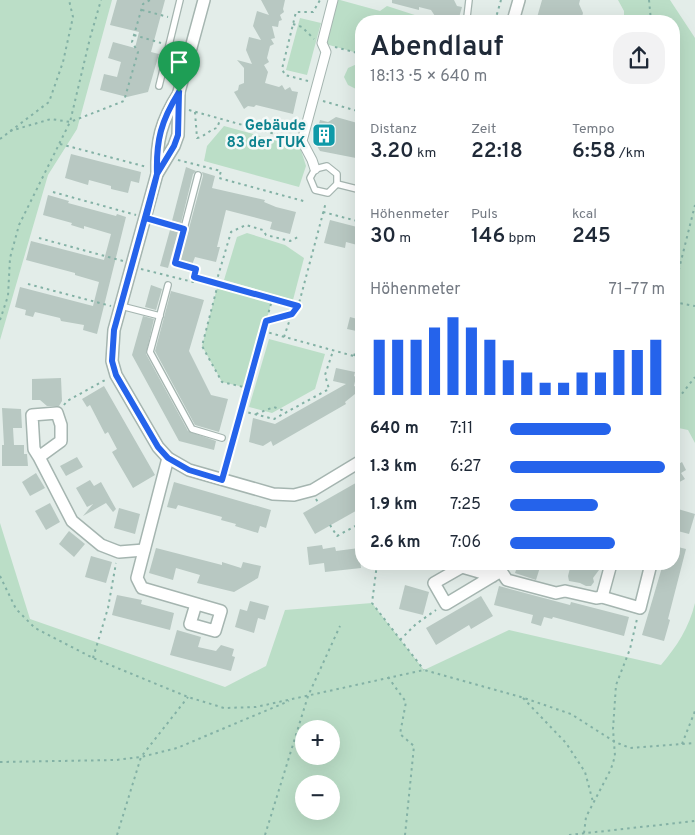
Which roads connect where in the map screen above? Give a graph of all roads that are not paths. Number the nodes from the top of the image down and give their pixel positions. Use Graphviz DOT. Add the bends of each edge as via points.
graph roads {
  1 [pos="180,0"];
  2 [pos="204,0"];
  3 [pos="333,0"];
  4 [pos="469,0"];
  5 [pos="519,0"];
  6 [pos="467,15"];
  7 [pos="515,15"];
  8 [pos="159,86"];
  9 [pos="179,92"];
  10 [pos="315,169"];
  11 [pos="157,174"];
  12 [pos="198,175"];
  13 [pos="337,184"];
  14 [pos="355,188"];
  15 [pos="146,218"];
  16 [pos="184,229"];
  17 [pos="175,263"];
  18 [pos="168,285"];
  19 [pos="120,308"];
  20 [pos="160,316"];
  21 [pos="222,438"];
  22 [pos="39,457"];
  23 [pos="168,458"];
  24 [pos="355,466"];
  25 [pos="144,550"];
  26 [pos="458,570"];
  27 [pos="499,570"];
  28 [pos="609,570"];
  29 [pos="648,570"];
  30 [pos="602,597"];
  31 [pos="196,604"];
  1 -- 8 [label="lane"];
  2 -- 9 [label="street"];
  3 -- 10 [label="street" via="322,43 326,52 302,141"];
  4 -- 6 [label="lane"];
  5 -- 7 [label="street"];
  9 -- 11 [label="street" via="166,114 156,150"];
  9 -- 11 [label="street" via="178,135"];
  10 -- 13 [label="lane" via="327,166 337,174"];
  10 -- 13 [label="lane" via="310,178 315,190 328,193"];
  11 -- 15 [label="street"];
  12 -- 16 [label="lane"];
  13 -- 14 [label="lane"];
  15 -- 16 [label="lane"];
  15 -- 19 [label="street"];
  16 -- 17 [label="lane"];
  18 -- 20 [label="lane"];
  19 -- 20 [label="lane"];
  19 -- 23 [label="street" via="112,346 116,375 158,447"];
  20 -- 21 [label="lane" via="150,352 192,429"];
  22 -- 22 [label="street" via="62,441 57,414 32,415 34,449"];
  22 -- 25 [label="street" via="72,521 101,545 120,552"];
  23 -- 24 [label="street" via="189,470 222,480 273,494 294,495 313,490"];
  23 -- 25 [label="street"];
  25 -- 31 [label="street" via="137,578 142,588"];
  26 -- 27 [label="street" via="434,583 446,604"];
  27 -- 30 [label="street" via="507,580 556,593 565,591"];
  28 -- 30 [label="street"];
  29 -- 30 [label="street" via="640,608"];
}
